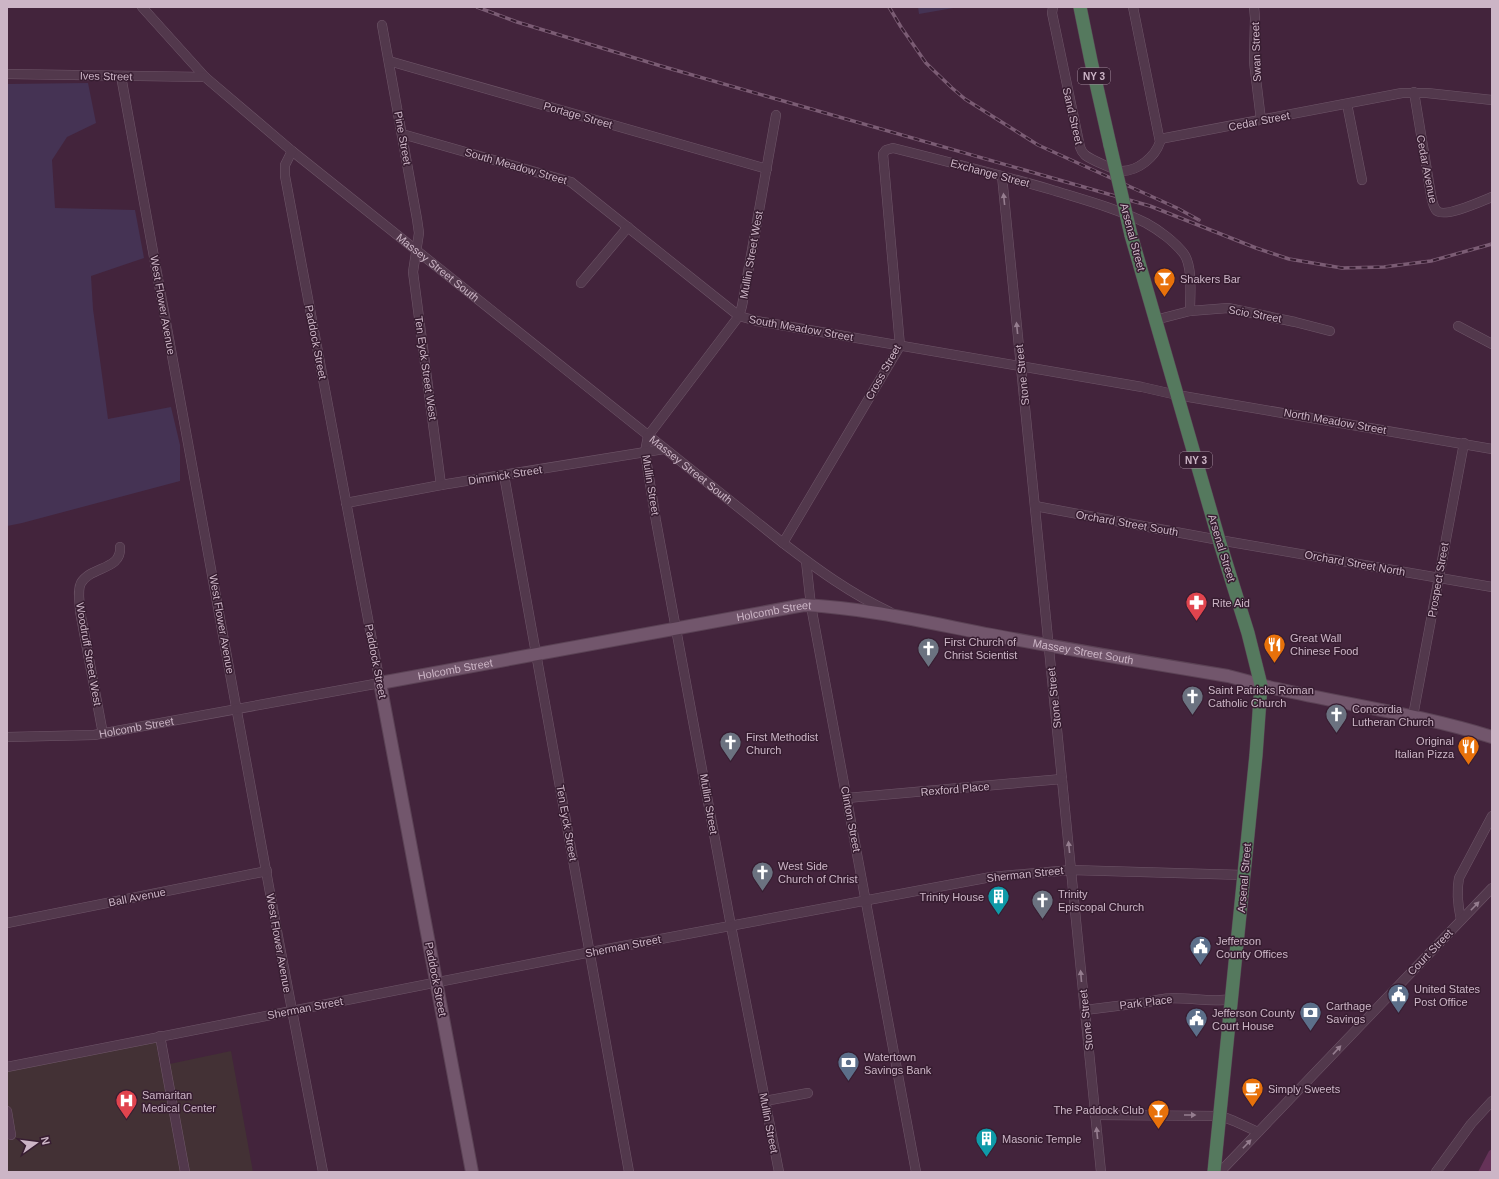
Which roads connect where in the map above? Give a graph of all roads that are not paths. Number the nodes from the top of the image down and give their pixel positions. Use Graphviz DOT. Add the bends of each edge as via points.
graph roads {
  1 [pos="142,7"];
  2 [pos="1054,7"];
  3 [pos="1080,7"];
  4 [pos="1133,7"];
  5 [pos="1254,7"];
  6 [pos="382,25"];
  7 [pos="389,61"];
  8 [pos="7,74"];
  9 [pos="121,76"];
  10 [pos="205,77"];
  11 [pos="1414,92"];
  12 [pos="1492,100"];
  13 [pos="1347,104"];
  14 [pos="776,115"];
  15 [pos="1261,120"];
  16 [pos="402,134"];
  17 [pos="1160,139"];
  18 [pos="292,151"];
  19 [pos="767,169"];
  20 [pos="1002,176"];
  21 [pos="885,180"];
  22 [pos="1362,180"];
  23 [pos="1492,197"];
  24 [pos="628,227"];
  25 [pos="417,251"];
  26 [pos="581,283"];
  27 [pos="1190,311"];
  28 [pos="739,316"];
  29 [pos="1155,320"];
  30 [pos="1458,326"];
  31 [pos="1330,331"];
  32 [pos="1492,344"];
  33 [pos="900,346"];
  34 [pos="1021,367"];
  35 [pos="1177,395"];
  36 [pos="648,436"];
  37 [pos="1464,443"];
  38 [pos="664,449"];
  39 [pos="1492,449"];
  40 [pos="646,452"];
  41 [pos="504,475"];
  42 [pos="441,485"];
  43 [pos="346,503"];
  44 [pos="1035,506"];
  45 [pos="1219,540"];
  46 [pos="783,543"];
  47 [pos="120,547"];
  48 [pos="806,561"];
  49 [pos="1439,577"];
  50 [pos="1492,587"];
  51 [pos="811,606"];
  52 [pos="902,618"];
  53 [pos="676,628"];
  54 [pos="1048,646"];
  55 [pos="536,654"];
  56 [pos="380,683"];
  57 [pos="1261,684"];
  58 [pos="237,710"];
  59 [pos="1413,716"];
  60 [pos="103,734"];
  61 [pos="7,737"];
  62 [pos="1492,737"];
  63 [pos="1062,779"];
  64 [pos="847,798"];
  65 [pos="1492,816"];
  66 [pos="1071,870"];
  67 [pos="267,871"];
  68 [pos="1244,876"];
  69 [pos="1492,888"];
  70 [pos="866,901"];
  71 [pos="1461,920"];
  72 [pos="7,923"];
  73 [pos="731,926"];
  74 [pos="591,952"];
  75 [pos="436,983"];
  76 [pos="1232,999"];
  77 [pos="1085,1010"];
  78 [pos="292,1011"];
  79 [pos="160,1036"];
  80 [pos="7,1067"];
  81 [pos="808,1093"];
  82 [pos="1492,1100"];
  83 [pos="765,1101"];
  84 [pos="7,1110"];
  85 [pos="1095,1115"];
  86 [pos="1220,1116"];
  87 [pos="1258,1132"];
  88 [pos="11,1135"];
  89 [pos="185,1172"];
  90 [pos="323,1172"];
  91 [pos="472,1172"];
  92 [pos="629,1172"];
  93 [pos="779,1172"];
  94 [pos="916,1172"];
  95 [pos="1101,1172"];
  96 [pos="1214,1172"];
  97 [pos="1220,1172"];
  98 [pos="1436,1172"];
  1 -- 10 [label="street, Massey Street South"];
  2 -- 17 [label="street, Sand Street" via="1052,13 1078,140 1084,154 1091,160 1121,171 1149,160 1158,150"];
  3 -- 29 [label="highway, Arsenal Street / NY 3, bridge" via="1131,235"];
  4 -- 17 [label="street"];
  5 -- 15 [label="street, Swan Street" via="1254,62"];
  6 -- 7 [label="street, Pine Street"];
  7 -- 16 [label="street, Pine Street"];
  7 -- 19 [label="street, Portage Street"];
  8 -- 9 [label="street, Ives Street"];
  9 -- 10 [label="street, Ives Street"];
  9 -- 58 [label="street, West Flower Avenue"];
  10 -- 18 [label="street, Massey Street South"];
  11 -- 12 [label="street, Cedar Street"];
  11 -- 13 [label="street, Cedar Street"];
  11 -- 23 [label="street, Cedar Avenue" via="1431,195 1436,210 1440,213 1449,213"];
  13 -- 15 [label="street, Cedar Street"];
  13 -- 22 [label="street"];
  14 -- 19 [label="street, Mullin Street West"];
  15 -- 17 [label="street, Cedar Street"];
  16 -- 24 [label="street, South Meadow Street" via="571,182"];
  16 -- 25 [label="street, Pine Street" via="419,233"];
  18 -- 25 [label="street, Massey Street South"];
  18 -- 43 [label="street, Paddock Street" via="285,165 285,176"];
  19 -- 28 [label="street, Mullin Street West"];
  20 -- 21 [label="street, Exchange Street" via="893,148 883,154"];
  20 -- 27 [label="street, Exchange Street" via="1071,196 1146,223 1157,230 1177,246 1189,266"];
  34 -- 20 [label="street, Stone Street, one-way"];
  21 -- 33 [label="street, Cross Street"];
  24 -- 26 [label="street"];
  24 -- 28 [label="street, South Meadow Street"];
  25 -- 36 [label="street, Massey Street South"];
  25 -- 42 [label="street, Ten Eyck Street West" via="413,272"];
  27 -- 29 [label="street, Scio Street"];
  27 -- 31 [label="street, Scio Street" via="1228,308"];
  28 -- 33 [label="street, South Meadow Street"];
  28 -- 36 [label="street, Mullin Street West"];
  29 -- 35 [label="highway, Arsenal Street / NY 3"];
  30 -- 32 [label="street"];
  33 -- 34 [label="street, South Meadow Street"];
  33 -- 46 [label="street, Cross Street"];
  34 -- 35 [label="street, South Meadow Street"];
  34 -- 44 [label="street, Stone Street"];
  35 -- 37 [label="street, North Meadow Street"];
  35 -- 45 [label="highway, Arsenal Street / NY 3"];
  36 -- 38 [label="street, Massey Street South"];
  36 -- 40 [label="street, Mullin Street"];
  37 -- 39 [label="street, North Meadow Street"];
  37 -- 49 [label="street, Prospect Street"];
  38 -- 40 [label="street, Dimmick Street"];
  38 -- 46 [label="street, Massey Street South"];
  40 -- 41 [label="street, Dimmick Street"];
  40 -- 53 [label="street, Mullin Street"];
  41 -- 42 [label="street, Dimmick Street"];
  41 -- 55 [label="street, Ten Eyck Street"];
  42 -- 43 [label="street, Dimmick Street"];
  43 -- 56 [label="street, Paddock Street"];
  44 -- 45 [label="street, Orchard Street South"];
  44 -- 54 [label="street, Stone Street"];
  45 -- 49 [label="street, Orchard Street North"];
  45 -- 57 [label="highway, Arsenal Street / NY 3"];
  46 -- 48 [label="street, Massey Street South"];
  47 -- 60 [label="street, Woodruff Street West" via="118,558 88,576 81,583 79,590 80,611"];
  48 -- 51 [label="street, Clinton Street"];
  48 -- 52 [label="street, Massey Street South" via="856,595"];
  49 -- 50 [label="street, Orchard Street North"];
  49 -- 59 [label="street, Prospect Street"];
  51 -- 52 [label="main road, Holcomb Street"];
  51 -- 53 [label="main road, Holcomb Street" via="804,605"];
  51 -- 64 [label="street, Clinton Street"];
  52 -- 54 [label="main road, Massey Street South"];
  53 -- 55 [label="main road, Holcomb Street"];
  53 -- 73 [label="street, Mullin Street"];
  54 -- 57 [label="main road, Massey Street South" via="1228,676"];
  54 -- 63 [label="street, Stone Street"];
  55 -- 56 [label="main road, Holcomb Street"];
  55 -- 74 [label="street, Ten Eyck Street"];
  56 -- 58 [label="street, Holcomb Street"];
  56 -- 75 [label="main road, Paddock Street"];
  57 -- 59 [label="main road, Massey Street South"];
  57 -- 68 [label="highway, Arsenal Street / NY 3"];
  58 -- 60 [label="street, Holcomb Street"];
  58 -- 67 [label="street, West Flower Avenue"];
  59 -- 62 [label="main road, Massey Street South"];
  60 -- 61 [label="street, Holcomb Street"];
  63 -- 64 [label="street, Rexford Place"];
  66 -- 63 [label="street, Stone Street, one-way"];
  64 -- 70 [label="street, Clinton Street"];
  65 -- 71 [label="street" via="1459,878 1457,888"];
  66 -- 68 [label="street, Sherman Street"];
  66 -- 70 [label="street, Sherman Street" via="991,877"];
  77 -- 66 [label="street, Stone Street, one-way"];
  67 -- 72 [label="street, Ball Avenue"];
  67 -- 78 [label="street, West Flower Avenue"];
  68 -- 76 [label="highway, Arsenal Street / NY 3"];
  71 -- 69 [label="street, Court Street, one-way"];
  70 -- 73 [label="street, Sherman Street"];
  70 -- 94 [label="street, Clinton Street"];
  87 -- 71 [label="street, Court Street, one-way"];
  73 -- 74 [label="street, Sherman Street"];
  73 -- 83 [label="street, Mullin Street"];
  74 -- 75 [label="street, Sherman Street"];
  74 -- 92 [label="street, Ten Eyck Street"];
  75 -- 78 [label="street, Sherman Street"];
  75 -- 91 [label="main road, Paddock Street"];
  76 -- 77 [label="street, Park Place" via="1158,999"];
  76 -- 86 [label="highway, Arsenal Street / NY 3"];
  77 -- 85 [label="street, Stone Street"];
  78 -- 79 [label="street, Sherman Street"];
  78 -- 90 [label="street, West Flower Avenue"];
  79 -- 80 [label="street, Sherman Street"];
  79 -- 89 [label="street"];
  81 -- 83 [label="street"];
  82 -- 98 [label="street"];
  83 -- 93 [label="street, Mullin Street"];
  84 -- 88 [label="street"];
  85 -- 86 [label="street, one-way"];
  95 -- 85 [label="street, Stone Street, one-way"];
  86 -- 87 [label="street"];
  86 -- 96 [label="highway, Arsenal Street / NY 3"];
  97 -- 87 [label="street, Court Street, one-way"];
}
